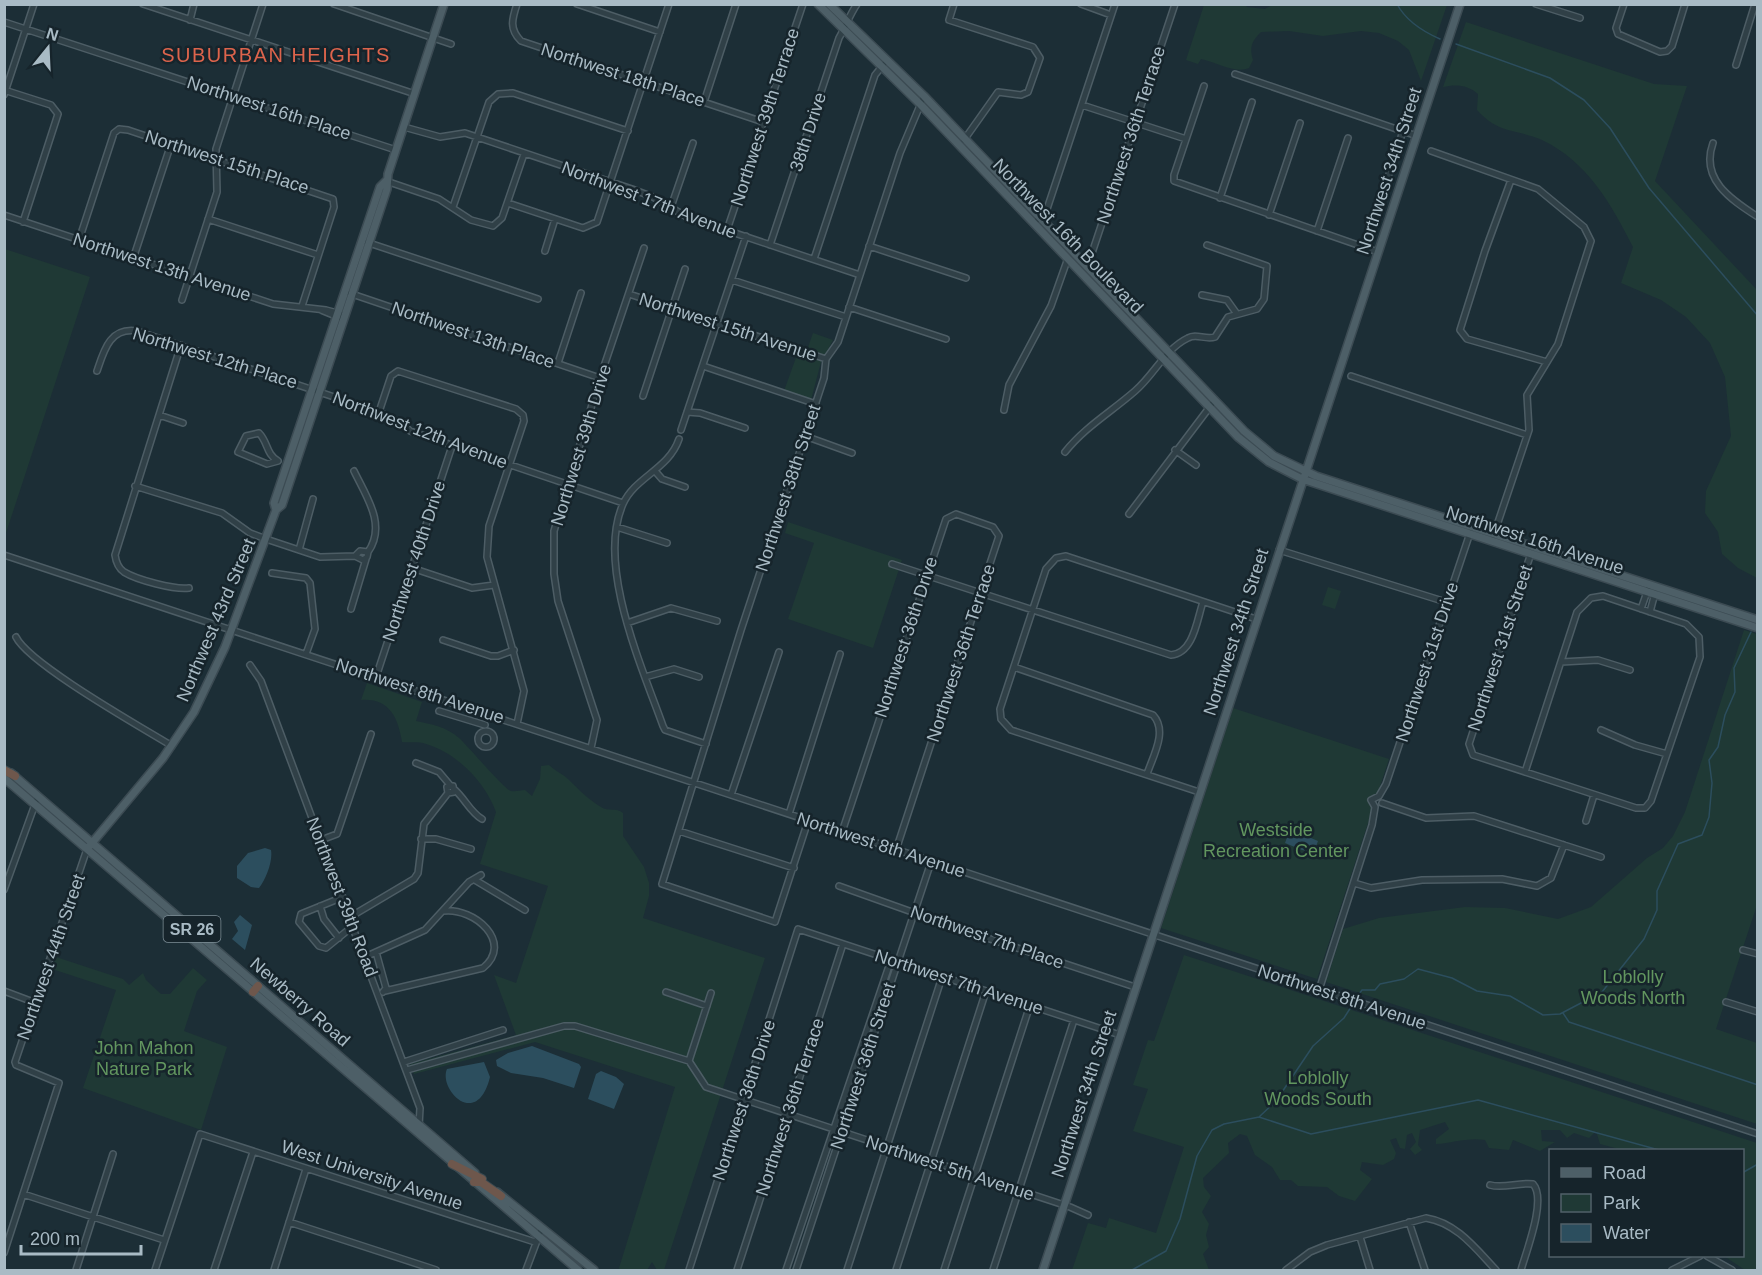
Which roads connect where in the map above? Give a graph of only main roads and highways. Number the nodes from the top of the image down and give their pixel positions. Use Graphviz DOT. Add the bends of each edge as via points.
graph roads {
  1 [pos="444,4"];
  2 [pos="818,4"];
  3 [pos="829,4"];
  4 [pos="1460,4"];
  5 [pos="884,64"];
  6 [pos="1070,254"];
  7 [pos="1167,355"];
  8 [pos="1304,476"];
  9 [pos="1724,613"];
  10 [pos="1758,620"];
  11 [pos="1758,628"];
  12 [pos="4,769"];
  13 [pos="15,776"];
  14 [pos="4,778"];
  15 [pos="36,799"];
  16 [pos="90,846"];
  17 [pos="255,989"];
  18 [pos="452,1164"];
  19 [pos="477,1180"];
  20 [pos="501,1196"];
  21 [pos="538,1236"];
  22 [pos="575,1269"];
  23 [pos="594,1270"];
  24 [pos="1043,1270"];
  1 -- 16 [label="main road, Northwest 43rd Street" via="386,181 387,189 291,465 282,505 276,510 206,690 172,746"];
  2 -- 5 [label="main road, Northwest 16th Boulevard"];
  3 -- 5 [label="main road, Northwest 16th Boulevard"];
  4 -- 8 [label="main road, Northwest 34th Street"];
  5 -- 6 [label="main road, Northwest 16th Boulevard"];
  6 -- 7 [label="main road, Northwest 16th Boulevard"];
  6 -- 7 [label="main road, Northwest 16th Boulevard" via="1085,265"];
  7 -- 8 [label="main road, Northwest 16th Boulevard" via="1263,448"];
  7 -- 8 [label="main road, Northwest 16th Boulevard" via="1209,406 1257,453 1281,469"];
  8 -- 9 [label="main road, Northwest 16th Avenue"];
  8 -- 24 [label="main road, Northwest 34th Street"];
  9 -- 10 [label="main road, Northwest 16th Avenue"];
  9 -- 11 [label="main road, Northwest 16th Avenue"];
  12 -- 13 [label="highway"];
  13 -- 15 [label="main road, Newberry Road / SR 26"];
  14 -- 15 [label="main road, Newberry Road / SR 26"];
  15 -- 16 [label="main road, Newberry Road / SR 26"];
  16 -- 17 [label="main road, Newberry Road / SR 26"];
  17 -- 18 [label="main road, Newberry Road / SR 26"];
  17 -- 19 [label="main road, Newberry Road / SR 26" via="419,1125"];
  18 -- 19 [label="highway"];
  19 -- 20 [label="highway"];
  19 -- 21 [label="main road, Newberry Road / SR 26"];
  20 -- 21 [label="main road, Newberry Road / SR 26"];
  21 -- 22 [label="main road, West University Avenue / SR 26"];
  21 -- 23 [label="main road, Newberry Road / SR 26"];
}
